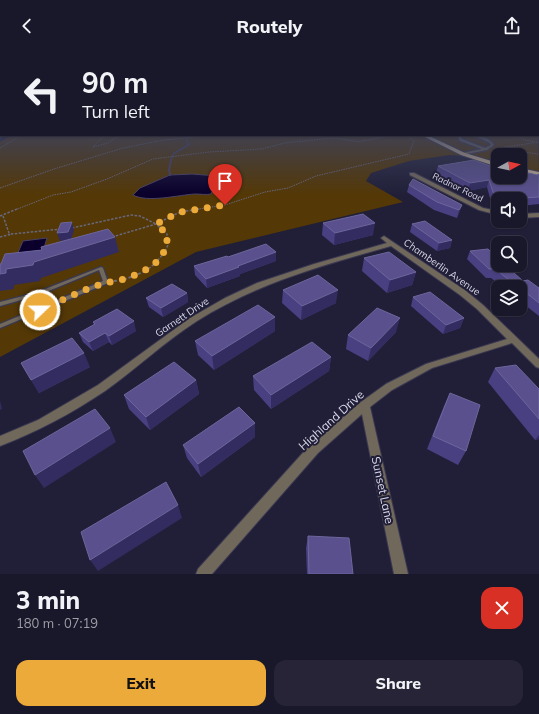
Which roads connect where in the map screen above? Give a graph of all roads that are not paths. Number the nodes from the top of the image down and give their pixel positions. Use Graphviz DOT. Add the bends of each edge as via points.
graph roads {
  1 [pos="447,146"];
  2 [pos="479,146"];
  3 [pos="491,146"];
  4 [pos="486,149"];
  5 [pos="463,154"];
  6 [pos="491,163"];
  7 [pos="527,171"];
  8 [pos="412,174"];
  9 [pos="539,174"];
  10 [pos="491,211"];
  11 [pos="539,215"];
  12 [pos="527,216"];
  13 [pos="384,238"];
  14 [pos="392,244"];
  15 [pos="0,304"];
  16 [pos="0,326"];
  17 [pos="514,340"];
  18 [pos="539,365"];
  19 [pos="365,405"];
  20 [pos="0,441"];
  21 [pos="202,574"];
  22 [pos="401,574"];
  1 -- 5 [label="main road"];
  2 -- 4 [label="lane"];
  3 -- 4 [label="lane"];
  4 -- 5 [label="lane"];
  5 -- 6 [label="main road"];
  7 -- 9 [label="main road"];
  8 -- 10 [label="street, Radnor Road" via="481,209"];
  11 -- 12 [label="street"];
  13 -- 14 [label="street, Chamberlin Avenue"];
  14 -- 17 [label="street, Chamberlin Avenue" via="463,293"];
  14 -- 20 [label="street, Garnett Drive" via="316,265 260,285 228,300 193,320 100,388 42,423"];
  15 -- 16 [label="lane" via="37,294 101,268 106,282"];
  17 -- 18 [label="street, Chamberlin Avenue"];
  17 -- 19 [label="street, Highland Drive" via="429,366 389,387"];
  19 -- 21 [label="street, Highland Drive" via="314,449"];
  19 -- 22 [label="street, Sunset Lane"];
}
